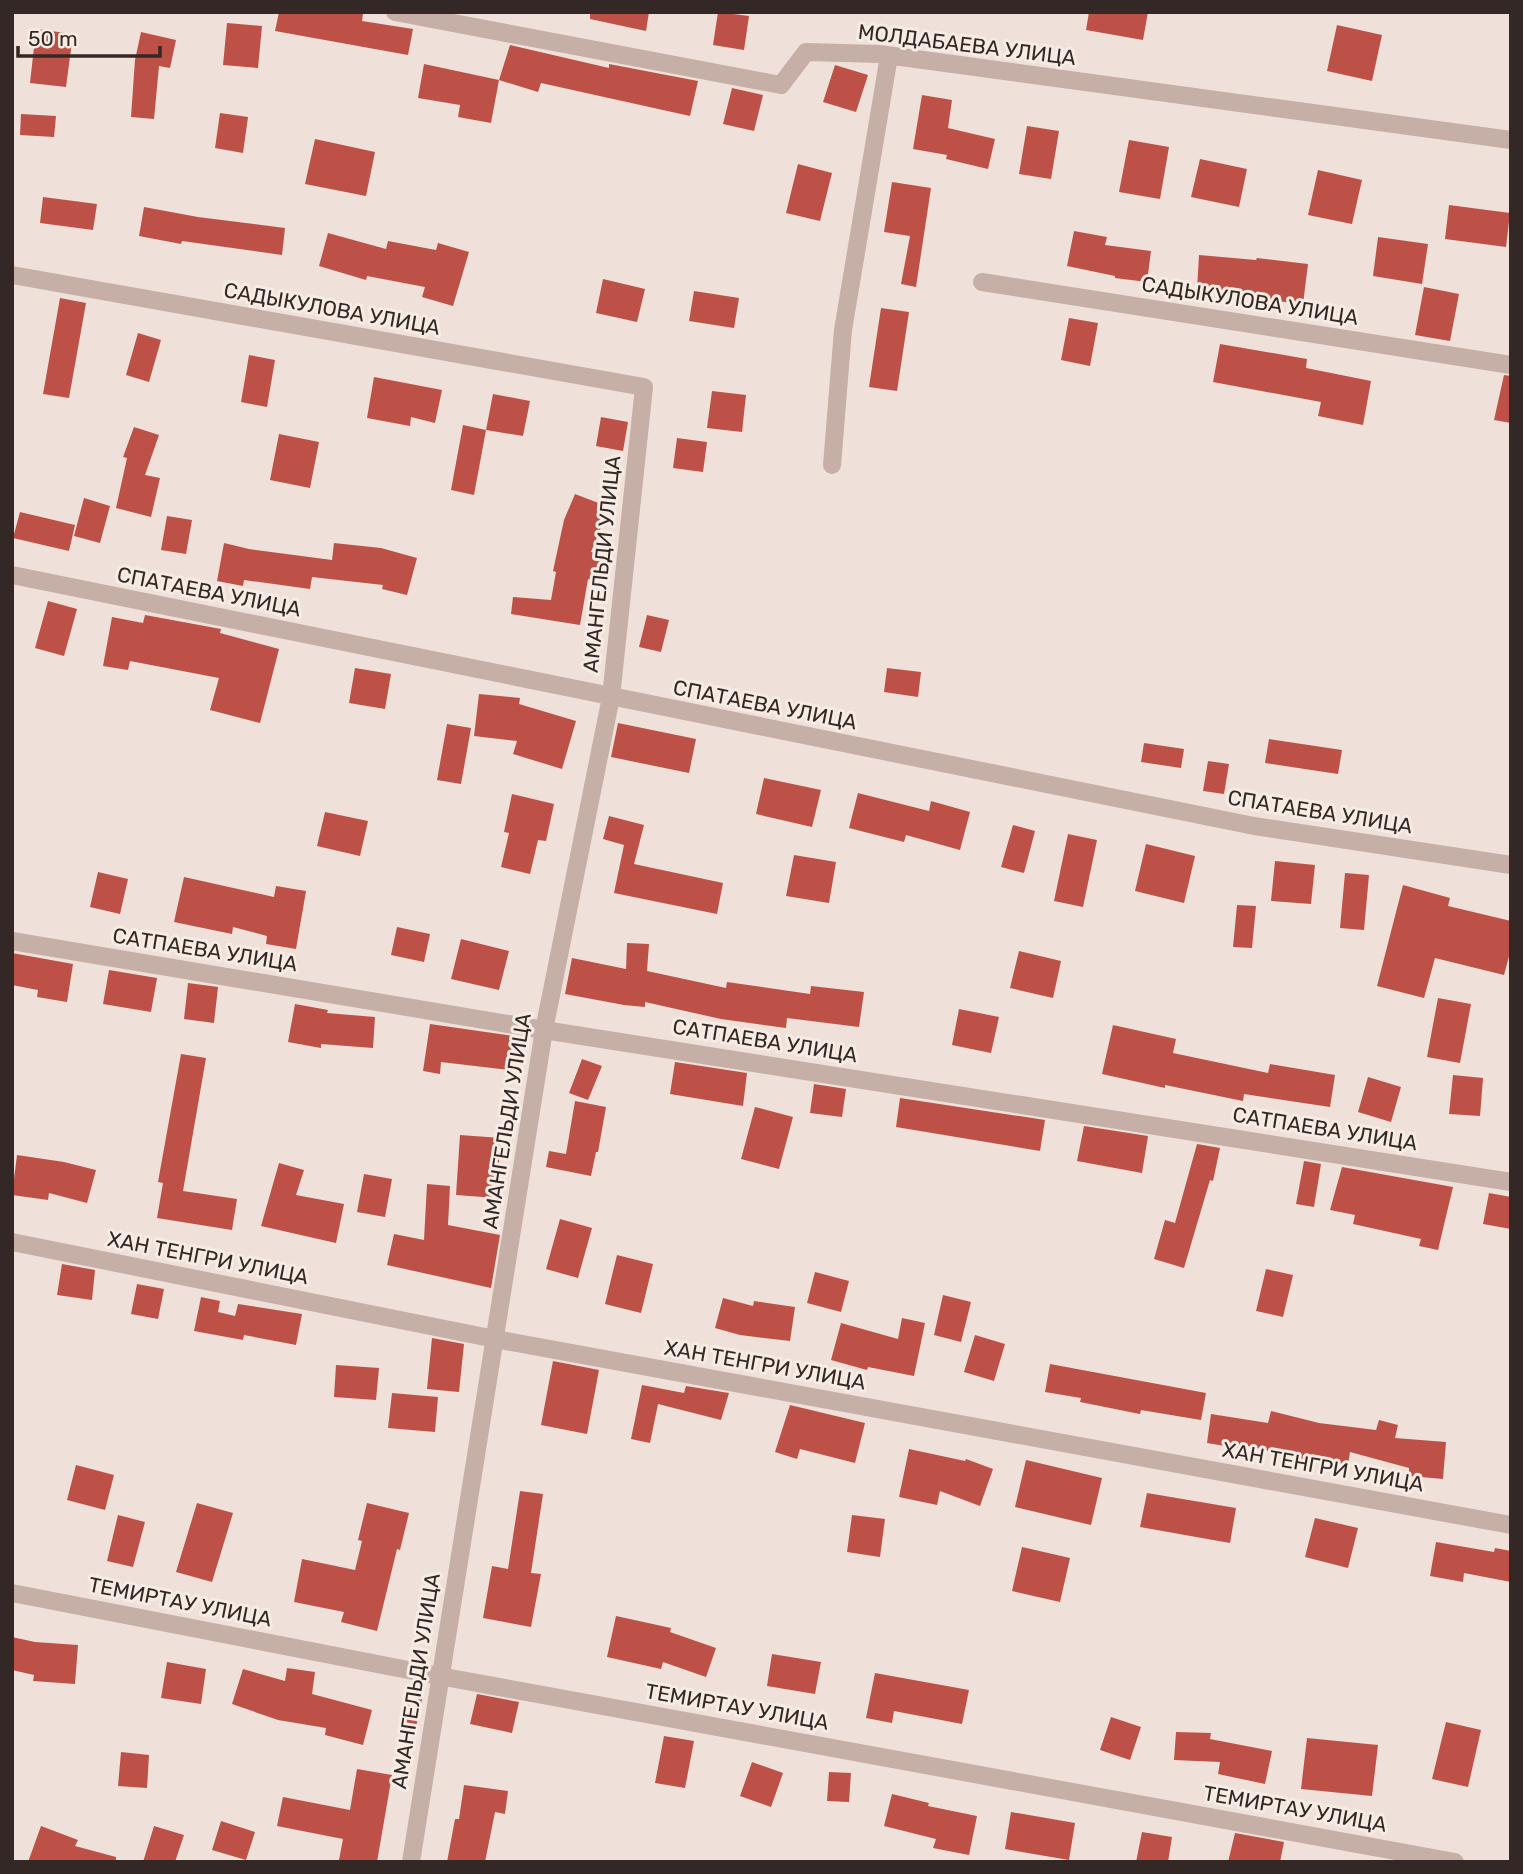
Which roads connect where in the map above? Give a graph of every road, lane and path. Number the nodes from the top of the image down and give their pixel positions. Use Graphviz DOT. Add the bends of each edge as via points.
graph roads {
  1 [pos="395,12"];
  2 [pos="889,56"];
  3 [pos="1511,140"];
  4 [pos="12,275"];
  5 [pos="982,282"];
  6 [pos="1511,365"];
  7 [pos="644,387"];
  8 [pos="832,465"];
  9 [pos="12,575"];
  10 [pos="611,697"];
  11 [pos="1511,865"];
  12 [pos="12,941"];
  13 [pos="544,1030"];
  14 [pos="1511,1181"];
  15 [pos="12,1242"];
  16 [pos="495,1339"];
  17 [pos="1511,1525"];
  18 [pos="12,1593"];
  19 [pos="439,1676"];
  20 [pos="411,1862"];
  21 [pos="1455,1862"];
  1 -- 2 [label="street, МОЛДАБАЕВА УЛИЦА" via="781,85 806,52"];
  2 -- 3 [label="street, МОЛДАБАЕВА УЛИЦА"];
  2 -- 8 [label="street" via="842,330"];
  4 -- 7 [label="street, САДЫКУЛОВА УЛИЦА"];
  5 -- 6 [label="street, САДЫКУЛОВА УЛИЦА"];
  7 -- 10 [label="street, АМАНГЕЛЬДИ УЛИЦА"];
  9 -- 10 [label="street, СПАТАЕВА УЛИЦА"];
  10 -- 11 [label="street, СПАТАЕВА УЛИЦА" via="1254,826"];
  10 -- 13 [label="street, АМАНГЕЛЬДИ УЛИЦА"];
  12 -- 13 [label="street, САТПАЕВА УЛИЦА"];
  13 -- 14 [label="street, САТПАЕВА УЛИЦА"];
  13 -- 16 [label="street, АМАНГЕЛЬДИ УЛИЦА"];
  15 -- 16 [label="street, ХАН ТЕНГРИ УЛИЦА"];
  16 -- 17 [label="street, ХАН ТЕНГРИ УЛИЦА"];
  16 -- 19 [label="street, АМАНГЕЛЬДИ УЛИЦА"];
  18 -- 19 [label="street, ТЕМИРТАУ УЛИЦА"];
  19 -- 20 [label="street, АМАНГЕЛЬДИ УЛИЦА"];
  19 -- 21 [label="street, ТЕМИРТАУ УЛИЦА"];
}
